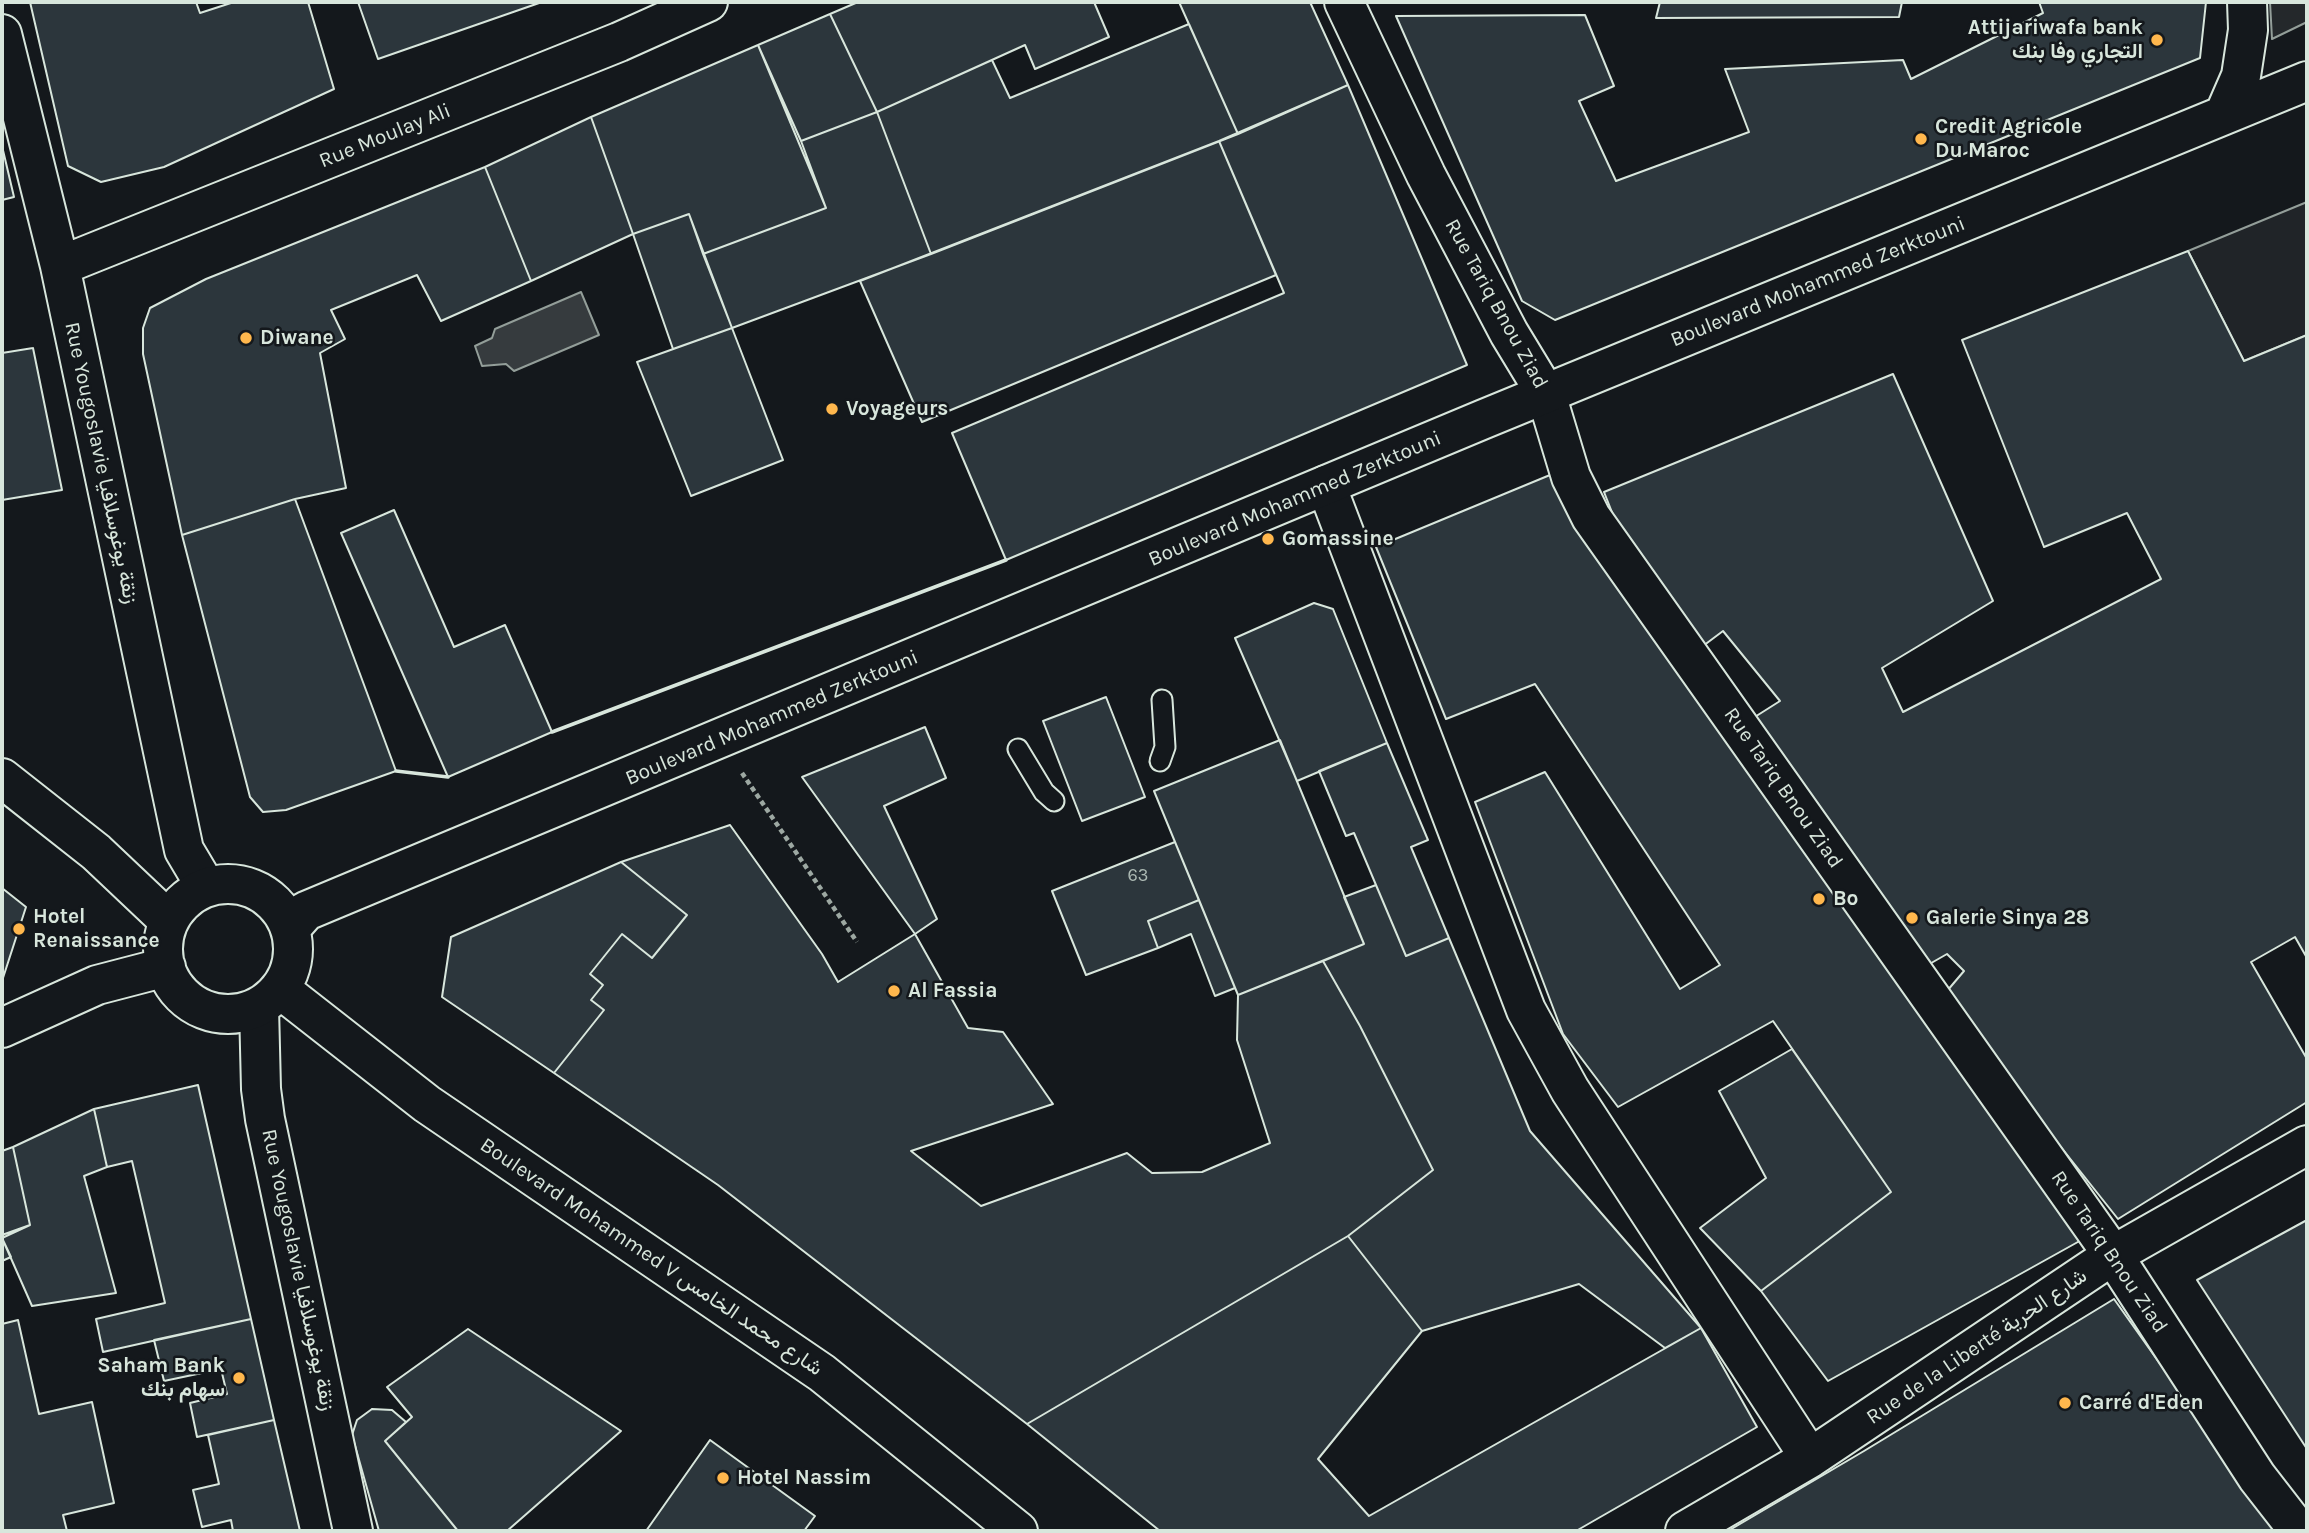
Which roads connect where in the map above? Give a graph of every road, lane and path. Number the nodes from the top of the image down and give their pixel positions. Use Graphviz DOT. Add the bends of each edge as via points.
graph roads {
  1 [pos="708,2"];
  2 [pos="1343,2"];
  3 [pos="2247,2"];
  4 [pos="2,34"];
  5 [pos="2307,81"];
  6 [pos="2224,115"];
  7 [pos="60,266"];
  8 [pos="1546,394"];
  9 [pos="1326,485"];
  10 [pos="1162,700"];
  11 [pos="720,741"];
  12 [pos="1018,749"];
  13 [pos="1160,761"];
  14 [pos="2,778"];
  15 [pos="1054,801"];
  16 [pos="206,887"];
  17 [pos="169,920"];
  18 [pos="290,929"];
  19 [pos="857,942"];
  20 [pos="166,967"];
  21 [pos="270,998"];
  22 [pos="2,1028"];
  23 [pos="2307,1145"];
  24 [pos="2113,1255"];
  25 [pos="1810,1458"];
  26 [pos="353,1531"];
  27 [pos="1018,1531"];
  28 [pos="1685,1531"];
  29 [pos="2300,1531"];
  1 -- 7 [label="street, Rue Moulay Ali"];
  2 -- 8 [label="street, Rue Tariq Bnou Ziad" via="1426,175"];
  3 -- 6 [label="street" via="2241,76"];
  4 -- 7 [label="street, Rue Yougoslavie زنقة يوغوسلافيا"];
  5 -- 6 [label="street, Boulevard Mohammed Zerktouni"];
  6 -- 8 [label="street, Boulevard Mohammed Zerktouni"];
  7 -- 16 [label="street, Rue Yougoslavie زنقة يوغوسلافيا" via="184,850"];
  8 -- 9 [label="street, Boulevard Mohammed Zerktouni"];
  8 -- 24 [label="street, Rue Tariq Bnou Ziad" via="1571,477 1591,517"];
  9 -- 11 [label="street, Boulevard Mohammed Zerktouni"];
  9 -- 25 [label="street" via="1526,1010 1570,1090"];
  10 -- 13 [label="lane" via="1165,747"];
  11 -- 18 [label="street, Boulevard Mohammed Zerktouni" via="306,911"];
  11 -- 19 [label="path"];
  12 -- 15 [label="lane"];
  14 -- 17 [label="street" via="96,852"];
  16 -- 17 [label="street" via="190,896"];
  16 -- 18 [label="street" via="240,885 257,891 282,914"];
  17 -- 20 [label="street"];
  18 -- 21 [label="street" via="292,960"];
  20 -- 21 [label="street" via="182,997 219,1014 239,1014"];
  20 -- 22 [label="street" via="97,985"];
  21 -- 26 [label="street, Rue Yougoslavie زنقة يوغوسلافيا" via="261,1089 265,1119"];
  21 -- 27 [label="street, Boulevard Mohammed V شارع محمد الخامس" via="822,1373"];
  23 -- 24 [label="street, Rue de la Liberté شارع الحرية"];
  24 -- 25 [label="street, Rue de la Liberté شارع الحرية"];
  24 -- 29 [label="street, Rue Tariq Bnou Ziad" via="2257,1477"];
  25 -- 28 [label="street, Rue de la Liberté شارع الحرية"];
}
